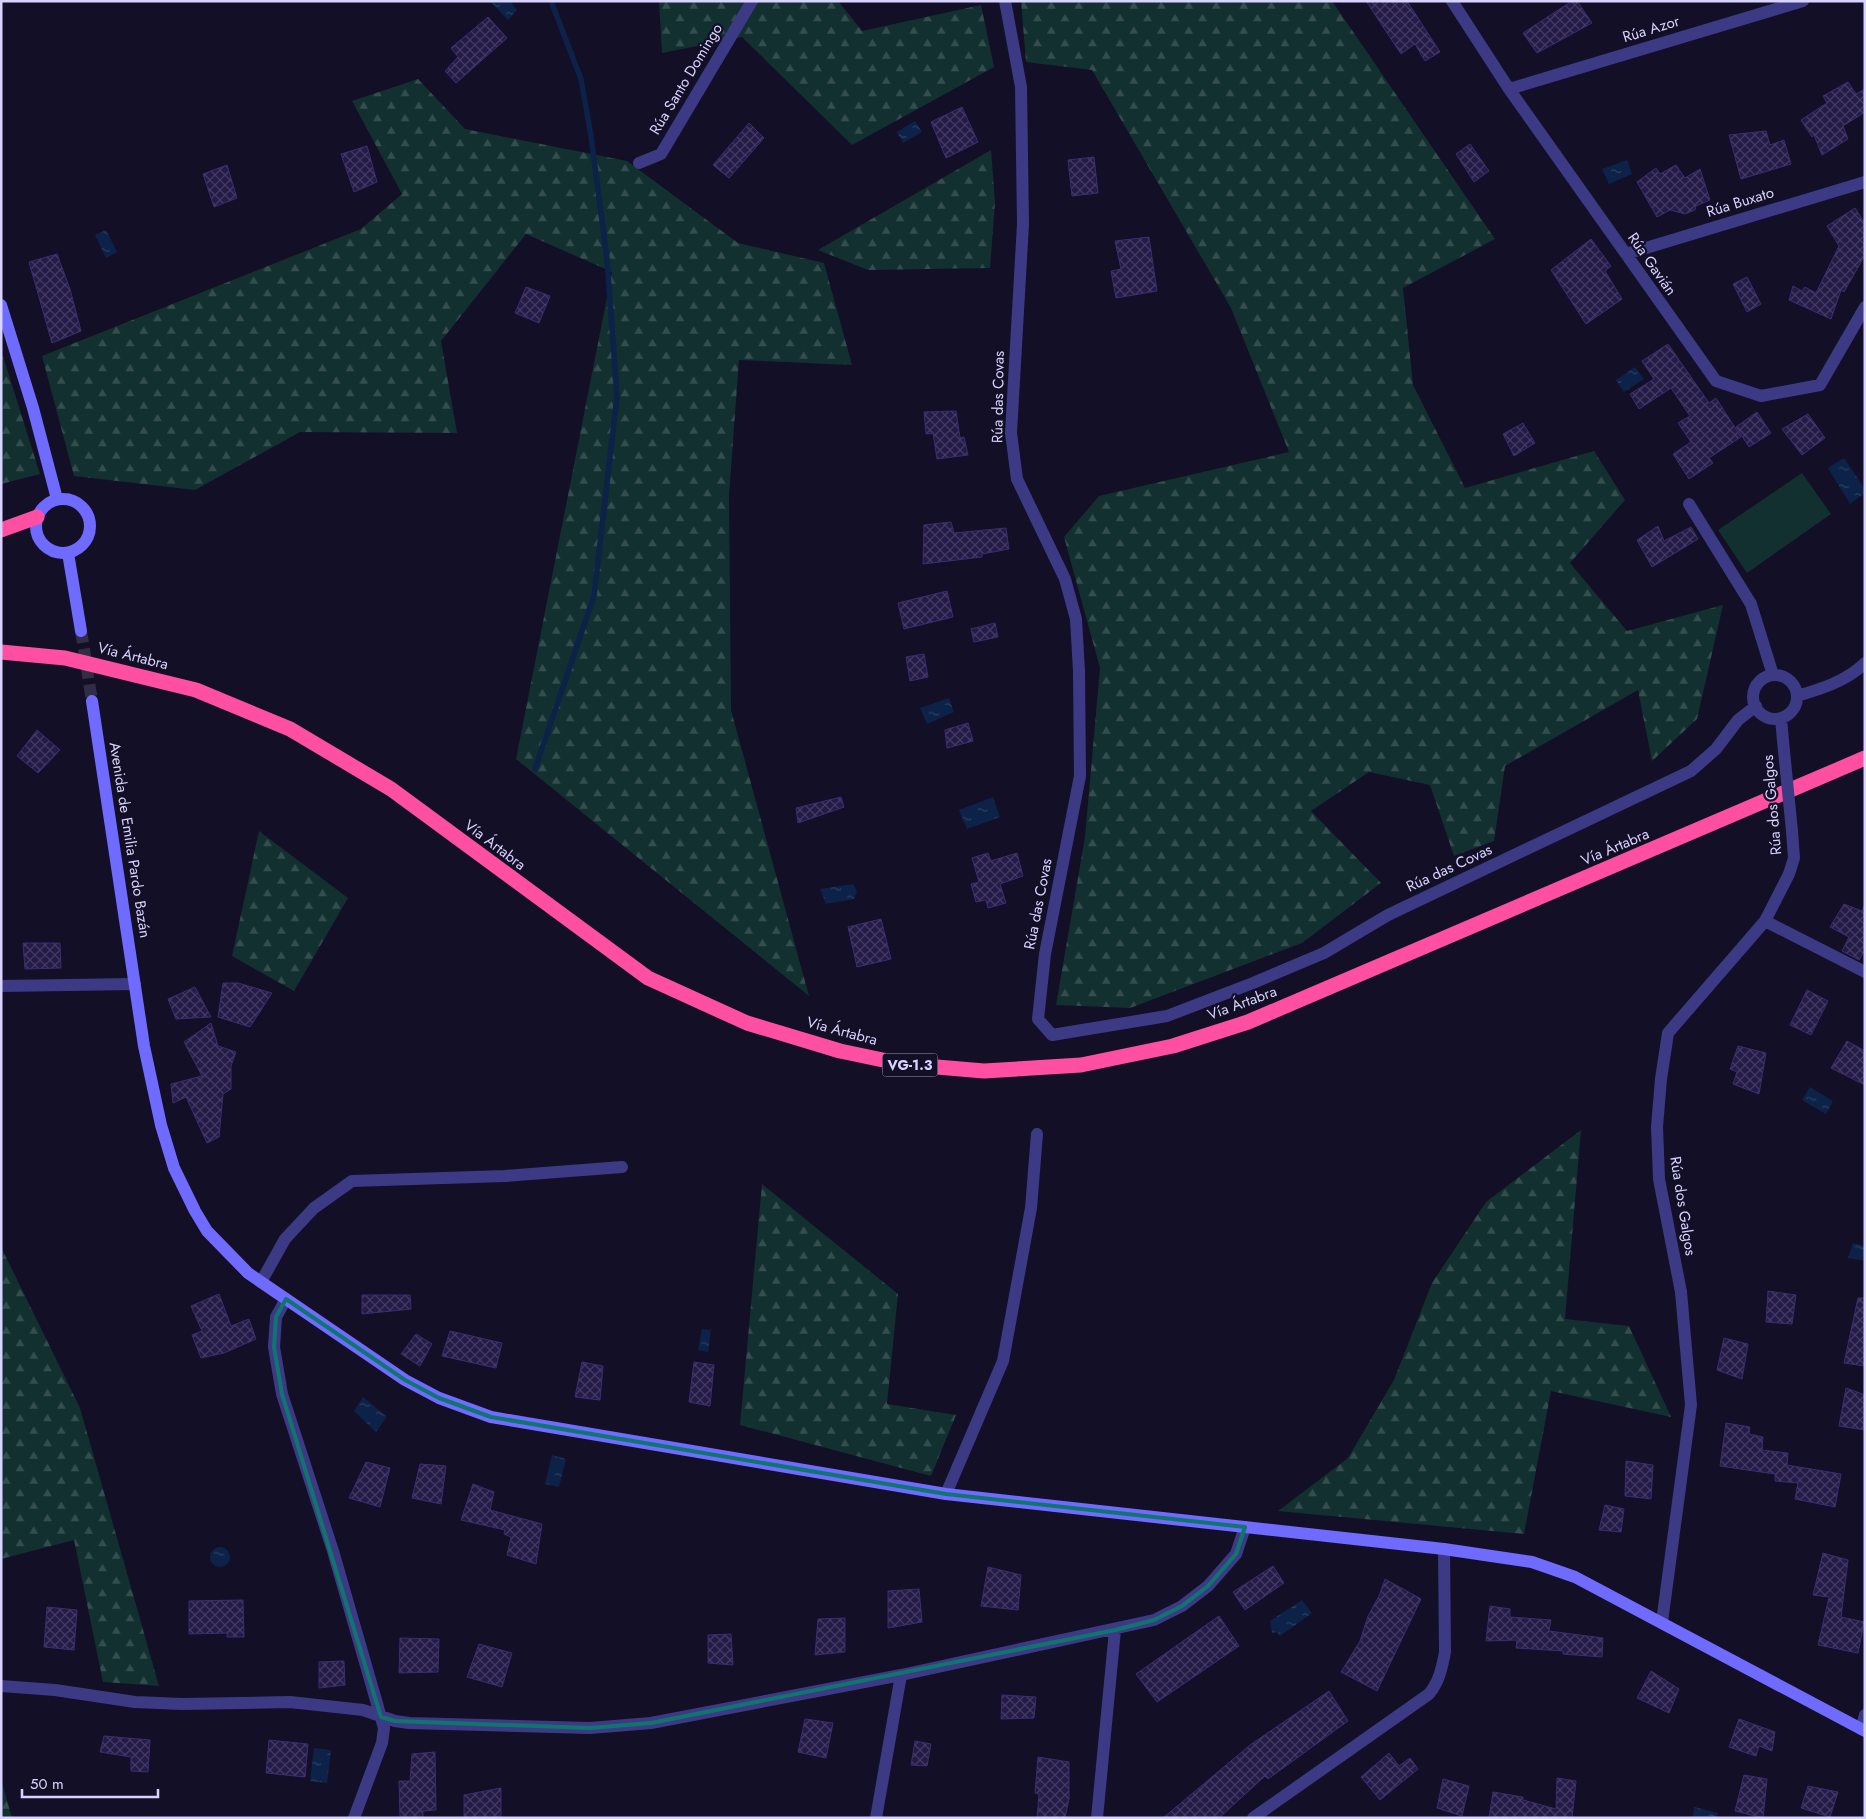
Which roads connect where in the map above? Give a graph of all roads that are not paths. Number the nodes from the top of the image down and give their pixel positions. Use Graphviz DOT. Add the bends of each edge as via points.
graph roads {
  1 [pos="752,1"];
  2 [pos="1004,1"];
  3 [pos="1452,1"];
  4 [pos="1803,1"];
  5 [pos="1509,89"];
  6 [pos="639,163"];
  7 [pos="1865,182"];
  8 [pos="1626,254"];
  9 [pos="1,305"];
  10 [pos="1865,307"];
  11 [pos="57,500"];
  12 [pos="1689,504"];
  13 [pos="37,517"];
  14 [pos="1,530"];
  15 [pos="68,553"];
  16 [pos="80,631"];
  17 [pos="1,652"];
  18 [pos="1865,663"];
  19 [pos="1773,675"];
  20 [pos="1797,696"];
  21 [pos="92,701"];
  22 [pos="1756,706"];
  23 [pos="1781,718"];
  24 [pos="1865,758"];
  25 [pos="1765,921"];
  26 [pos="1865,972"];
  27 [pos="135,984"];
  28 [pos="1,986"];
  29 [pos="1037,1134"];
  30 [pos="622,1167"];
  31 [pos="261,1282"];
  32 [pos="286,1299"];
  33 [pos="946,1494"];
  34 [pos="1245,1527"];
  35 [pos="1444,1548"];
  36 [pos="1662,1622"];
  37 [pos="1115,1630"];
  38 [pos="900,1675"];
  39 [pos="1,1686"];
  40 [pos="1865,1715"];
  41 [pos="382,1717"];
  42 [pos="1863,1730"];
  43 [pos="354,1818"];
  44 [pos="876,1818"];
  45 [pos="1098,1818"];
  46 [pos="1253,1818"];
  1 -- 6 [label="street, Rúa Santo Domingo" via="661,154"];
  2 -- 22 [label="street, Rúa das Covas" via="1021,87 1023,224 1011,433 1017,480 1065,579 1076,619 1079,671 1080,776 1045,954 1038,1019 1052,1035 1167,1016 1324,953 1388,914 1691,771 1716,749 1738,720"];
  3 -- 5 [label="street, Rúa Gavián"];
  4 -- 5 [label="street, Rúa Azor"];
  5 -- 8 [label="street, Rúa Gavián"];
  7 -- 8 [label="street, Rúa Buxato"];
  8 -- 10 [label="street, Rúa Gavián" via="1716,381 1761,396 1820,385"];
  9 -- 11 [label="street"];
  11 -- 13 [label="street" via="42,509"];
  11 -- 15 [label="street" via="74,501 87,513 90,521 88,538"];
  12 -- 19 [label="street" via="1751,604"];
  13 -- 14 [label="highway"];
  13 -- 15 [label="street" via="36,526 42,544 49,550"];
  15 -- 16 [label="street"];
  17 -- 24 [label="highway, Vía Ártabra / VG-1.3" via="65,658 196,690 290,729 392,789 648,978 747,1023 840,1051 902,1064 984,1071 1081,1065 1173,1046 1248,1022"];
  18 -- 20 [label="street" via="1854,674 1821,690"];
  19 -- 20 [label="street" via="1790,680"];
  19 -- 22 [label="street" via="1766,676 1756,686 1753,699"];
  20 -- 23 [label="street" via="1793,709"];
  21 -- 27 [label="street, Avenida de Emilia Pardo Bazán"];
  22 -- 23 [label="street" via="1761,714"];
  23 -- 25 [label="street, Rúa dos Galgos, bridge" via="1794,858"];
  25 -- 26 [label="street"];
  25 -- 36 [label="street, Rúa dos Galgos" via="1668,1033 1661,1079 1657,1127 1659,1179 1681,1292 1691,1405"];
  27 -- 28 [label="street"];
  27 -- 31 [label="street, Avenida de Emilia Pardo Bazán" via="144,1046 174,1168 207,1231"];
  29 -- 33 [label="street" via="1030,1208 1004,1361"];
  30 -- 31 [label="street" via="505,1176 352,1181 314,1208 285,1239"];
  31 -- 32 [label="street, Avenida de Emilia Pardo Bazán"];
  32 -- 33 [label="street, Avenida de Emilia Pardo Bazán" via="404,1380 439,1398 491,1417"];
  32 -- 41 [label="street" via="276,1317 274,1347 282,1394"];
  33 -- 34 [label="street, Avenida de Emilia Pardo Bazán"];
  34 -- 35 [label="street, Avenida de Emilia Pardo Bazán"];
  34 -- 37 [label="street" via="1236,1554 1208,1586 1182,1606 1154,1620"];
  35 -- 36 [label="street, Avenida de Emilia Pardo Bazán" via="1532,1562 1576,1577"];
  35 -- 46 [label="street" via="1446,1652 1434,1688"];
  36 -- 42 [label="street, Avenida de Emilia Pardo Bazán"];
  37 -- 38 [label="street"];
  37 -- 45 [label="street"];
  38 -- 41 [label="street" via="642,1724 590,1728 409,1723"];
  38 -- 44 [label="street"];
  39 -- 41 [label="street" via="135,1702 290,1702 363,1710"];
  40 -- 42 [label="street"];
  41 -- 43 [label="street" via="382,1743"];
}
